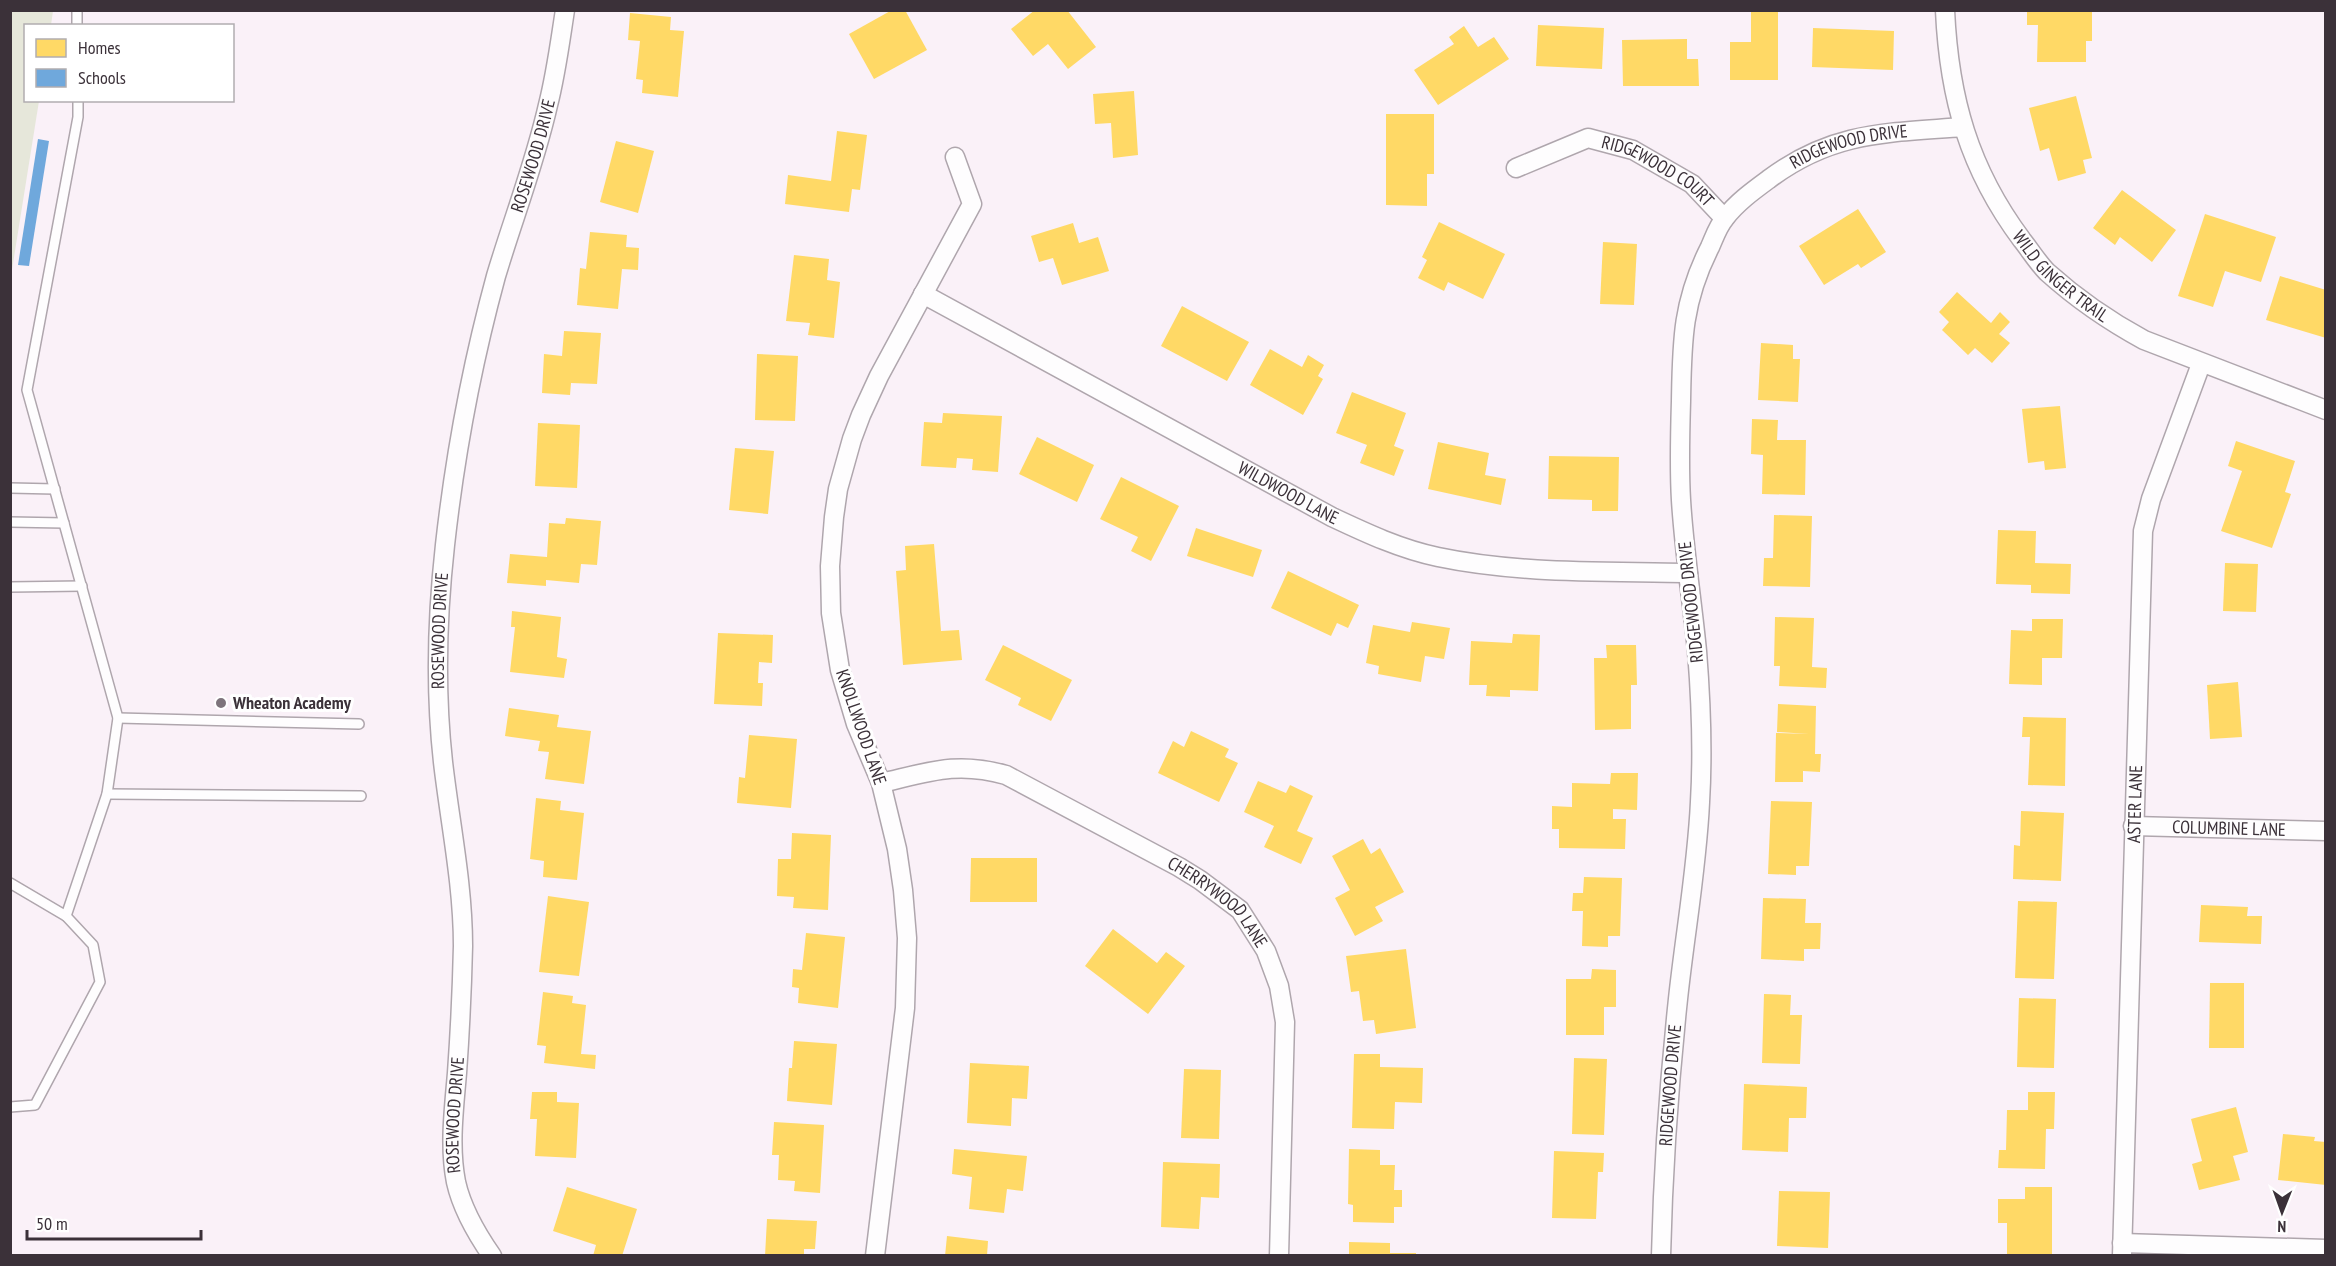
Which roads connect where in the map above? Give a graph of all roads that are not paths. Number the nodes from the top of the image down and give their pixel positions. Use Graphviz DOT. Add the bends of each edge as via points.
graph roads {
  1 [pos="565,10"];
  2 [pos="1945,10"];
  3 [pos="78,102"];
  4 [pos="1963,127"];
  5 [pos="955,158"];
  6 [pos="1516,168"];
  7 [pos="1724,218"];
  8 [pos="923,294"];
  9 [pos="2201,364"];
  10 [pos="2325,410"];
  11 [pos="10,488"];
  12 [pos="55,489"];
  13 [pos="10,522"];
  14 [pos="64,523"];
  15 [pos="1688,573"];
  16 [pos="82,586"];
  17 [pos="10,587"];
  18 [pos="118,718"];
  19 [pos="360,724"];
  20 [pos="880,783"];
  21 [pos="107,794"];
  22 [pos="361,796"];
  23 [pos="2133,826"];
  24 [pos="2325,831"];
  25 [pos="10,883"];
  26 [pos="66,916"];
  27 [pos="10,1107"];
  28 [pos="2122,1249"];
  29 [pos="2325,1249"];
  30 [pos="492,1256"];
  31 [pos="874,1256"];
  32 [pos="1279,1256"];
  33 [pos="1661,1256"];
  1 -- 30 [label="street, ROSEWOOD DRIVE" via="548,105 496,279 472,377 452,487 440,604 439,720 458,861 463,940 453,1158 464,1207"];
  2 -- 4 [label="street, WILD GINGER TRAIL" via="1952,82"];
  3 -- 12 [label="lane" via="27,390"];
  4 -- 7 [label="street, RIDGEWOOD DRIVE" via="1874,134 1822,147 1786,166"];
  4 -- 9 [label="street, WILD GINGER TRAIL" via="1988,190 2045,270 2117,326"];
  5 -- 8 [label="street, KNOLLWOOD LANE" via="972,204"];
  6 -- 7 [label="street, RIDGEWOOD COURT" via="1588,138 1633,150 1692,184"];
  7 -- 15 [label="street, RIDGEWOOD DRIVE" via="1697,272 1683,327 1680,455"];
  8 -- 15 [label="street, WILDWOOD LANE" via="1332,516 1390,543 1488,566"];
  8 -- 20 [label="street, KNOLLWOOD LANE" via="861,415 838,489 833,527 831,613 840,670"];
  9 -- 10 [label="street, WILD GINGER TRAIL"];
  9 -- 23 [label="street, ASTER LANE" via="2143,531"];
  11 -- 12 [label="lane"];
  12 -- 14 [label="lane"];
  13 -- 14 [label="lane"];
  14 -- 16 [label="lane"];
  15 -- 33 [label="street, RIDGEWOOD DRIVE" via="1700,707 1700,802 1669,1091"];
  16 -- 17 [label="lane"];
  16 -- 18 [label="lane"];
  18 -- 19 [label="lane"];
  18 -- 21 [label="lane"];
  20 -- 31 [label="street, KNOLLWOOD LANE" via="897,849 908,938 907,978"];
  20 -- 32 [label="street, CHERRYWOOD LANE" via="965,767 1006,775 1179,867 1240,910 1266,951 1279,986 1285,1022"];
  21 -- 22 [label="lane"];
  21 -- 26 [label="lane"];
  23 -- 24 [label="street, COLUMBINE LANE"];
  23 -- 28 [label="street, ASTER LANE"];
  25 -- 26 [label="lane"];
  26 -- 27 [label="lane" via="93,945 100,982 35,1105"];
  28 -- 29 [label="street"];
}
